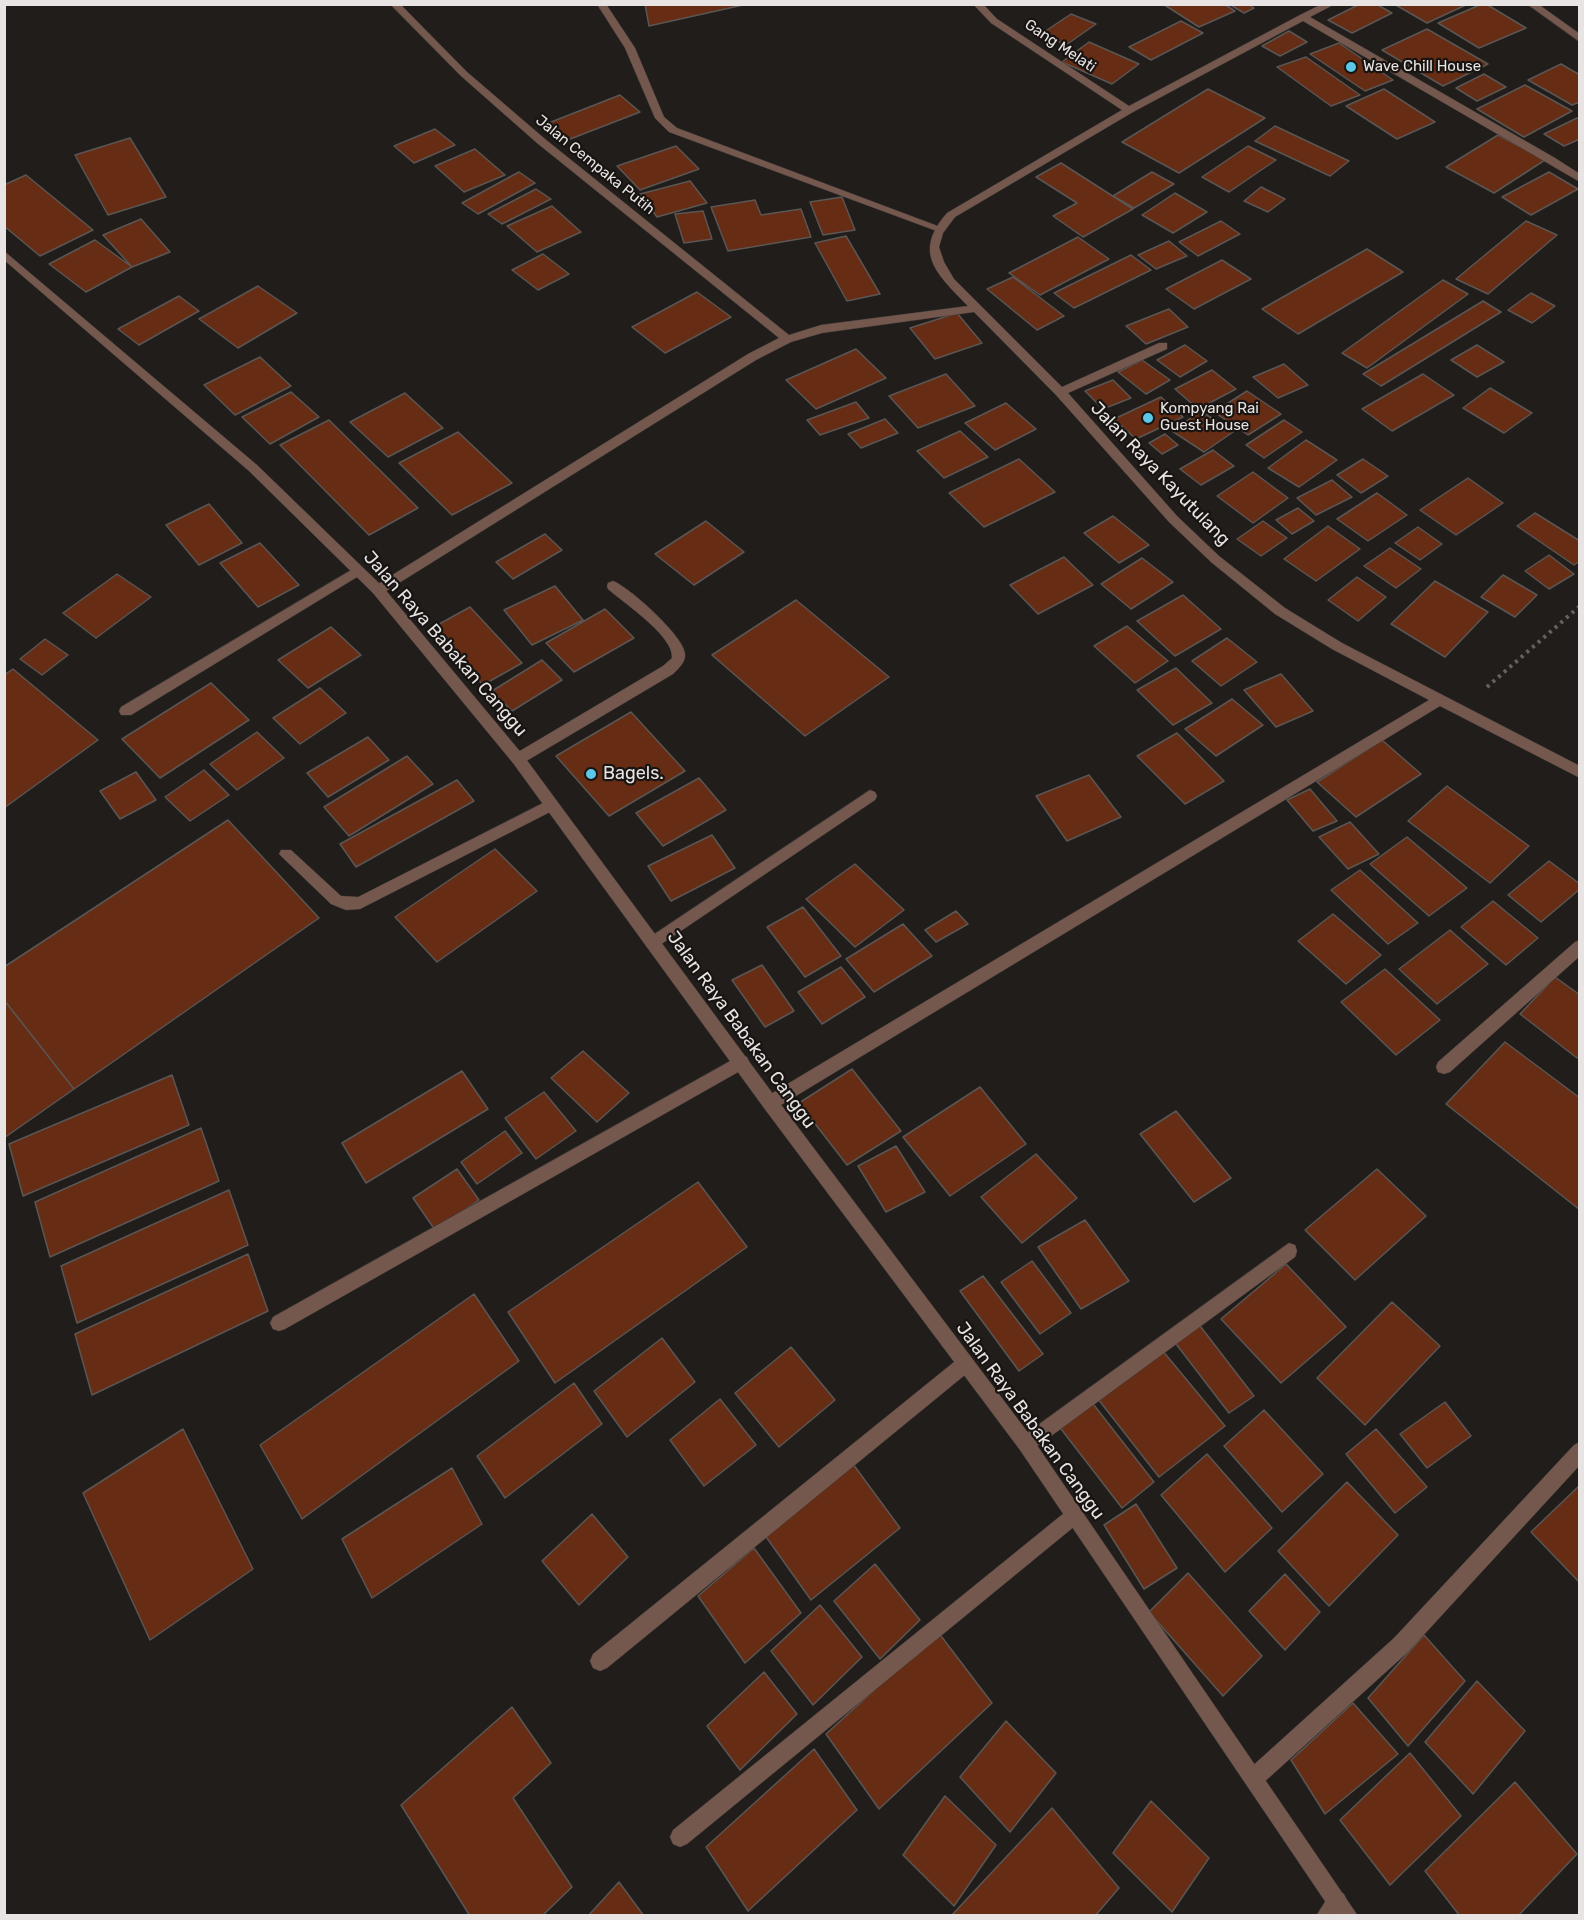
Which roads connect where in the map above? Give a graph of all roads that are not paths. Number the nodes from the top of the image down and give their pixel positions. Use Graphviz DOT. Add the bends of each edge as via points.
graph roads {
  1 [pos="394,4"];
  2 [pos="601,4"];
  3 [pos="976,4"];
  4 [pos="1331,4"];
  5 [pos="1531,4"];
  6 [pos="1304,17"];
  7 [pos="1580,39"];
  8 [pos="1129,110"];
  9 [pos="1580,179"];
  10 [pos="938,228"];
  11 [pos="4,254"];
  12 [pos="976,308"];
  13 [pos="787,339"];
  14 [pos="1163,346"];
  15 [pos="1060,392"];
  16 [pos="358,571"];
  17 [pos="613,586"];
  18 [pos="378,590"];
  19 [pos="1440,700"];
  20 [pos="126,711"];
  21 [pos="518,759"];
  22 [pos="1580,773"];
  23 [pos="870,796"];
  24 [pos="551,805"];
  25 [pos="286,854"];
  26 [pos="652,943"];
  27 [pos="1580,946"];
  28 [pos="741,1062"];
  29 [pos="1444,1067"];
  30 [pos="770,1102"];
  31 [pos="1289,1251"];
  32 [pos="279,1323"];
  33 [pos="965,1364"];
  34 [pos="1026,1444"];
  35 [pos="1580,1451"];
  36 [pos="1075,1515"];
  37 [pos="600,1661"];
  38 [pos="1255,1777"];
  39 [pos="680,1837"];
  40 [pos="1337,1911"];
  1 -- 13 [label="street, Jalan Cempaka Putih" via="464,74 541,141"];
  2 -- 10 [label="street" via="630,48 660,118 673,130"];
  3 -- 8 [label="street, Gang Melati" via="994,21"];
  4 -- 6 [label="street"];
  5 -- 7 [label="street"];
  6 -- 8 [label="street"];
  6 -- 9 [label="street"];
  8 -- 10 [label="street" via="951,215"];
  10 -- 12 [label="street, Jalan Raya Kayutulang" via="933,245 938,261 950,281"];
  11 -- 16 [label="street, Jalan Raya Babakan Canggu" via="253,468"];
  12 -- 13 [label="street" via="821,329"];
  12 -- 15 [label="street, Jalan Raya Kayutulang"];
  13 -- 18 [label="street"];
  14 -- 15 [label="street"];
  15 -- 19 [label="street, Jalan Raya Kayutulang" via="1173,519 1223,565 1280,611"];
  16 -- 18 [label="street, Jalan Raya Babakan Canggu"];
  16 -- 20 [label="street"];
  17 -- 21 [label="street" via="674,640 680,653 677,661"];
  18 -- 21 [label="street, Jalan Raya Babakan Canggu"];
  19 -- 22 [label="street, Jalan Raya Kayutulang"];
  19 -- 30 [label="street"];
  21 -- 24 [label="street, Jalan Raya Babakan Canggu"];
  23 -- 26 [label="street"];
  24 -- 25 [label="street" via="360,903 336,900"];
  24 -- 26 [label="street, Jalan Raya Babakan Canggu"];
  26 -- 28 [label="street, Jalan Raya Babakan Canggu"];
  27 -- 29 [label="street"];
  28 -- 30 [label="street, Jalan Raya Babakan Canggu"];
  28 -- 32 [label="street"];
  30 -- 33 [label="street, Jalan Raya Babakan Canggu"];
  31 -- 34 [label="street"];
  33 -- 34 [label="street, Jalan Raya Babakan Canggu"];
  33 -- 37 [label="street"];
  34 -- 36 [label="street, Jalan Raya Babakan Canggu"];
  35 -- 38 [label="street" via="1401,1645"];
  36 -- 38 [label="street, Jalan Raya Babakan Canggu"];
  36 -- 39 [label="street"];
  38 -- 40 [label="street, Jalan Raya Babakan Canggu"];
}
